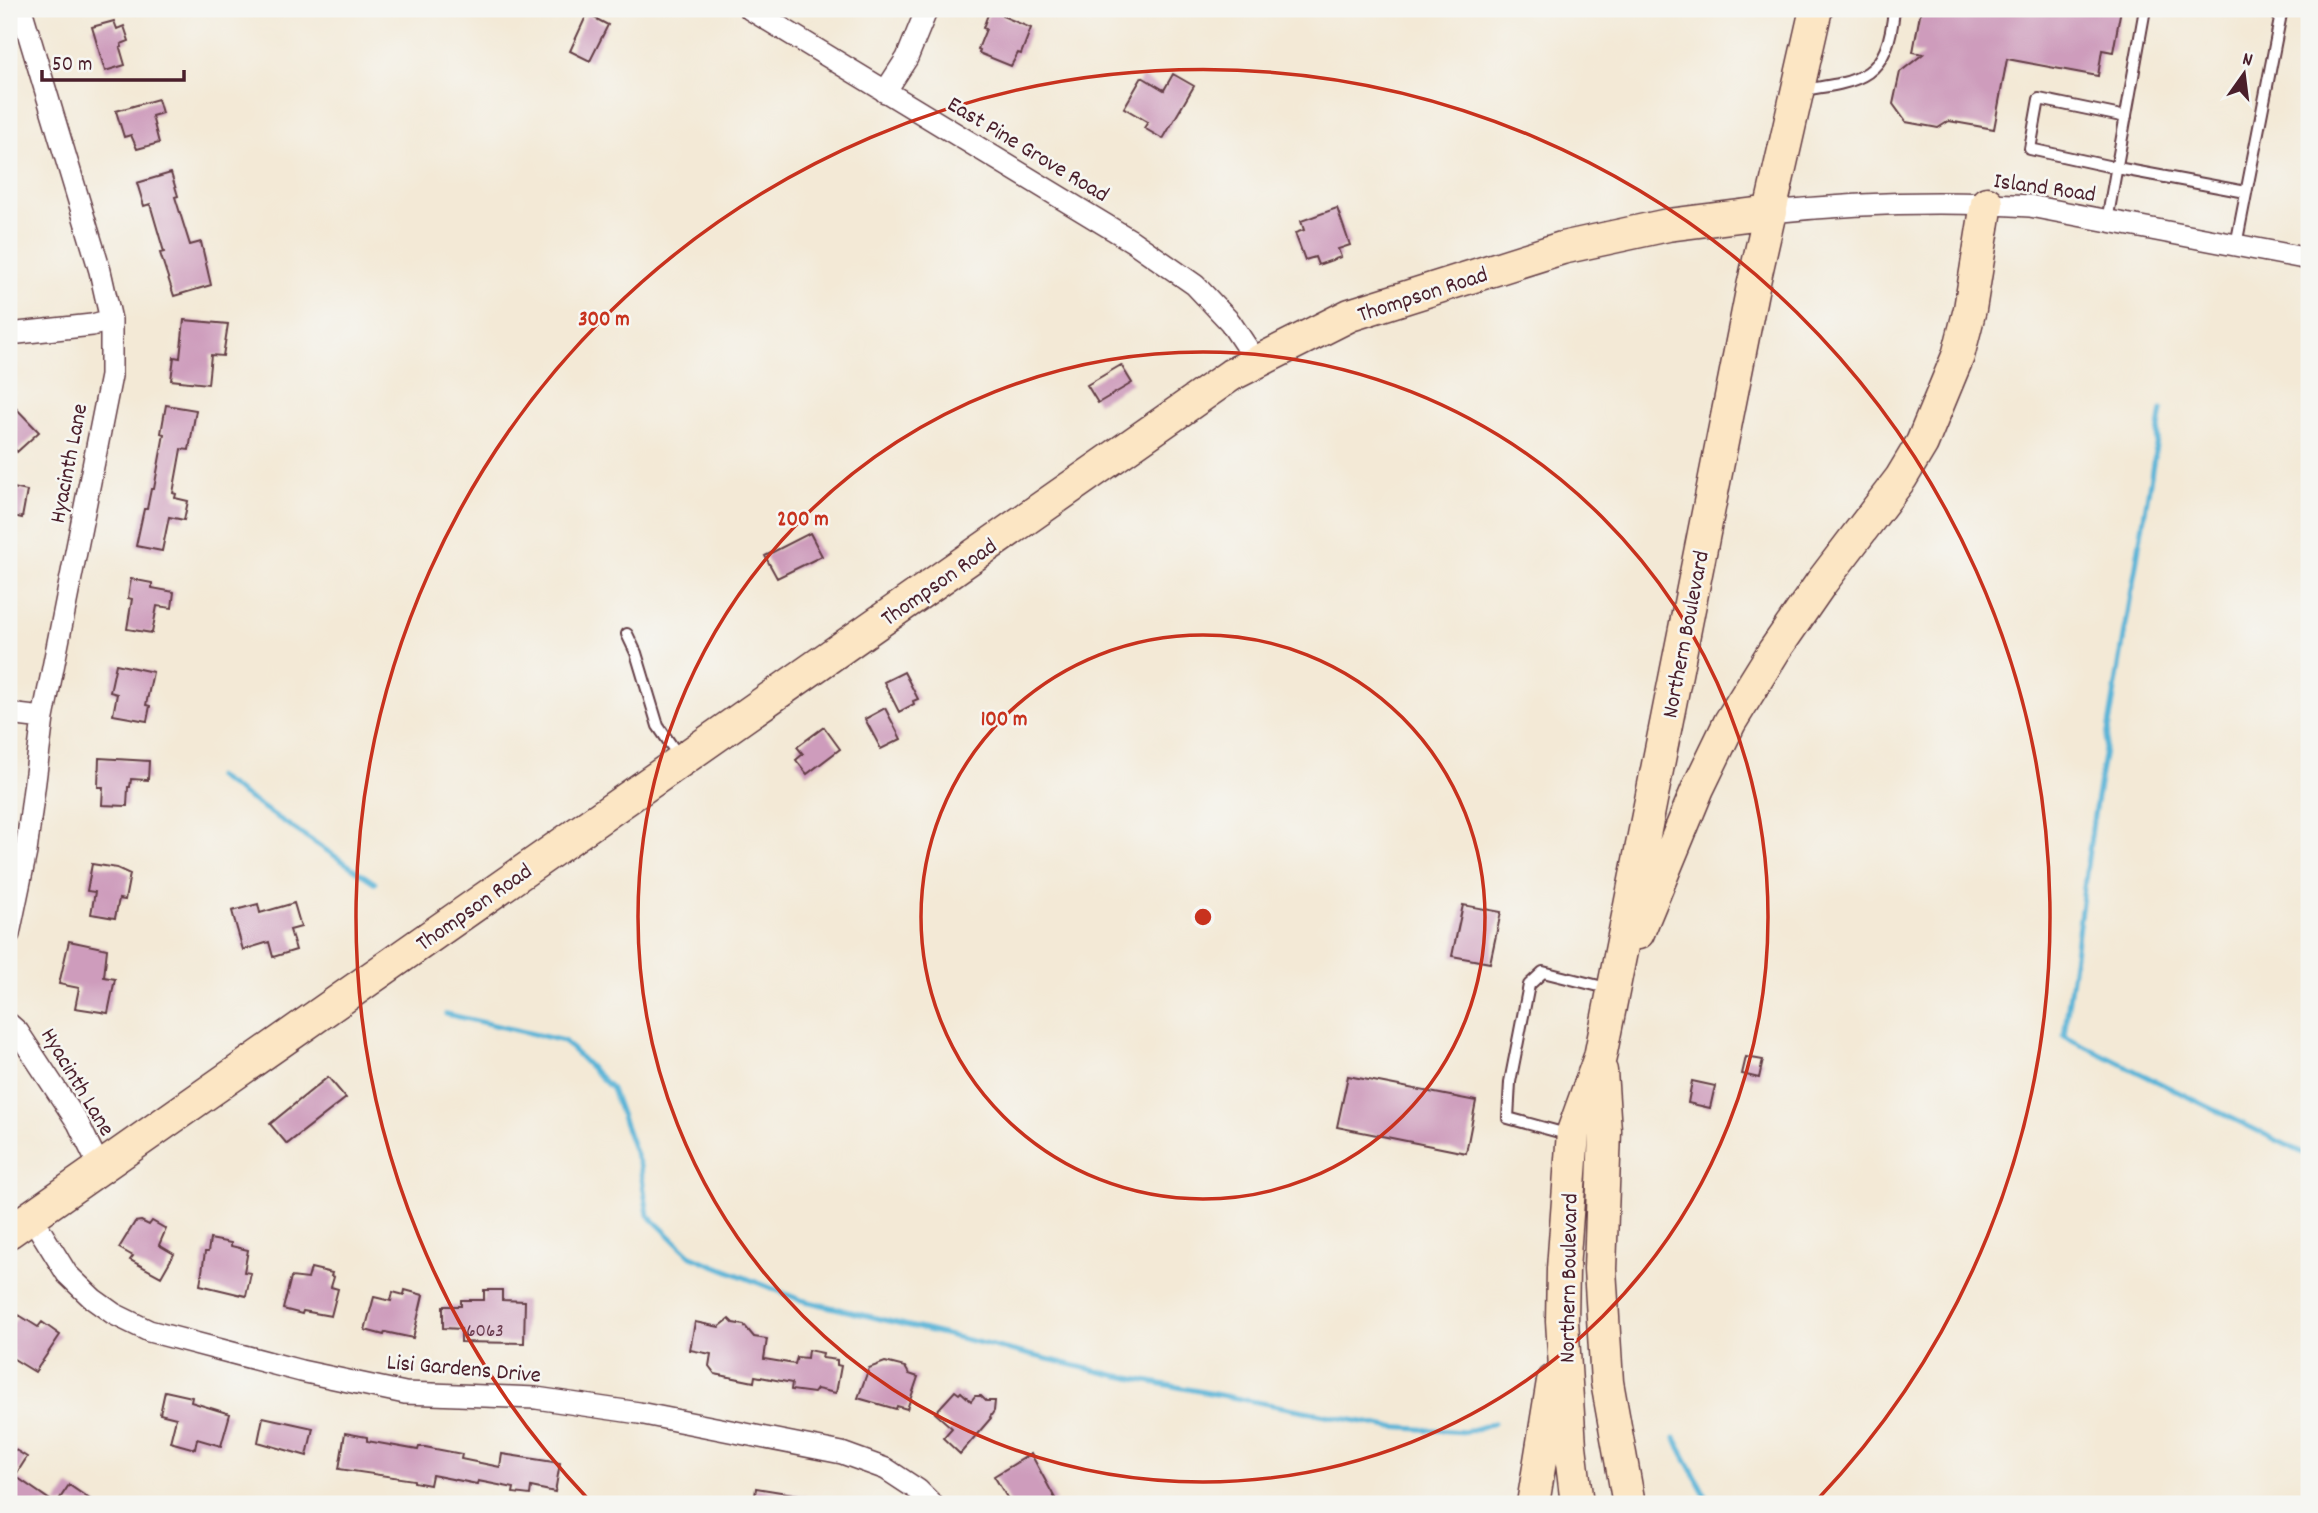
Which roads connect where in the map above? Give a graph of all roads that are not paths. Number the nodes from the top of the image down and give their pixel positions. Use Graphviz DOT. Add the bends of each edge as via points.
graph roads {
  1 [pos="21,9"];
  2 [pos="750,9"];
  3 [pos="927,9"];
  4 [pos="1816,9"];
  5 [pos="1894,9"];
  6 [pos="2145,9"];
  7 [pos="2282,9"];
  8 [pos="1798,91"];
  9 [pos="885,92"];
  10 [pos="2126,117"];
  11 [pos="2117,168"];
  12 [pos="2246,192"];
  13 [pos="1987,203"];
  14 [pos="1771,212"];
  15 [pos="2107,221"];
  16 [pos="2236,245"];
  17 [pos="2309,259"];
  18 [pos="111,320"];
  19 [pos="9,334"];
  20 [pos="1256,361"];
  21 [pos="627,634"];
  22 [pos="9,714"];
  23 [pos="43,718"];
  24 [pos="682,760"];
  25 [pos="9,934"];
  26 [pos="1616,975"];
  27 [pos="9,1024"];
  28 [pos="1600,1057"];
  29 [pos="1573,1136"];
  30 [pos="100,1168"];
  31 [pos="20,1224"];
  32 [pos="1562,1321"];
  33 [pos="932,1504"];
  34 [pos="1534,1504"];
  35 [pos="1577,1504"];
  36 [pos="1629,1504"];
  1 -- 18 [label="street, Hyacinth Lane"];
  2 -- 9 [label="street, East Pine Grove Road"];
  3 -- 9 [label="street" via="907,58"];
  4 -- 8 [label="main road"];
  5 -- 8 [label="lane" via="1893,30 1873,70 1861,79"];
  6 -- 10 [label="lane"];
  7 -- 12 [label="lane"];
  8 -- 14 [label="main road"];
  9 -- 20 [label="street, East Pine Grove Road" via="1132,241 1195,285 1230,322"];
  10 -- 11 [label="lane"];
  10 -- 11 [label="lane" via="2039,99 2030,149"];
  11 -- 12 [label="lane"];
  11 -- 15 [label="lane"];
  12 -- 16 [label="lane"];
  13 -- 14 [label="street, Island Road" via="1852,204"];
  13 -- 15 [label="street, Island Road"];
  13 -- 26 [label="main road" via="1958,356 1922,443 1774,651 1730,722"];
  14 -- 20 [label="main road, Thompson Road" via="1668,225 1562,248 1349,315"];
  14 -- 26 [label="main road, Northern Boulevard"];
  15 -- 16 [label="street, Island Road"];
  16 -- 17 [label="street, Island Road"];
  18 -- 19 [label="street"];
  18 -- 23 [label="street, Hyacinth Lane" via="111,376"];
  20 -- 24 [label="main road, Thompson Road"];
  21 -- 24 [label="lane" via="658,726"];
  22 -- 23 [label="street"];
  23 -- 25 [label="street, Hyacinth Lane" via="26,852"];
  24 -- 30 [label="main road, Thompson Road"];
  26 -- 28 [label="main road, Northern Boulevard"];
  26 -- 29 [label="lane" via="1543,972 1529,985 1510,1082 1508,1118"];
  27 -- 30 [label="street, Hyacinth Lane" via="70,1112"];
  28 -- 29 [label="main road, Northern Boulevard"];
  28 -- 36 [label="main road, Northern Boulevard" via="1605,1131 1601,1294 1607,1382"];
  29 -- 32 [label="main road, Northern Boulevard"];
  30 -- 31 [label="main road, Thompson Road"];
  31 -- 33 [label="street, Lisi Gardens Drive" via="67,1274 114,1314 149,1331 301,1371 405,1392 536,1398 842,1453 886,1469"];
  32 -- 34 [label="main road"];
  32 -- 35 [label="main road, Northern Boulevard"];
}
